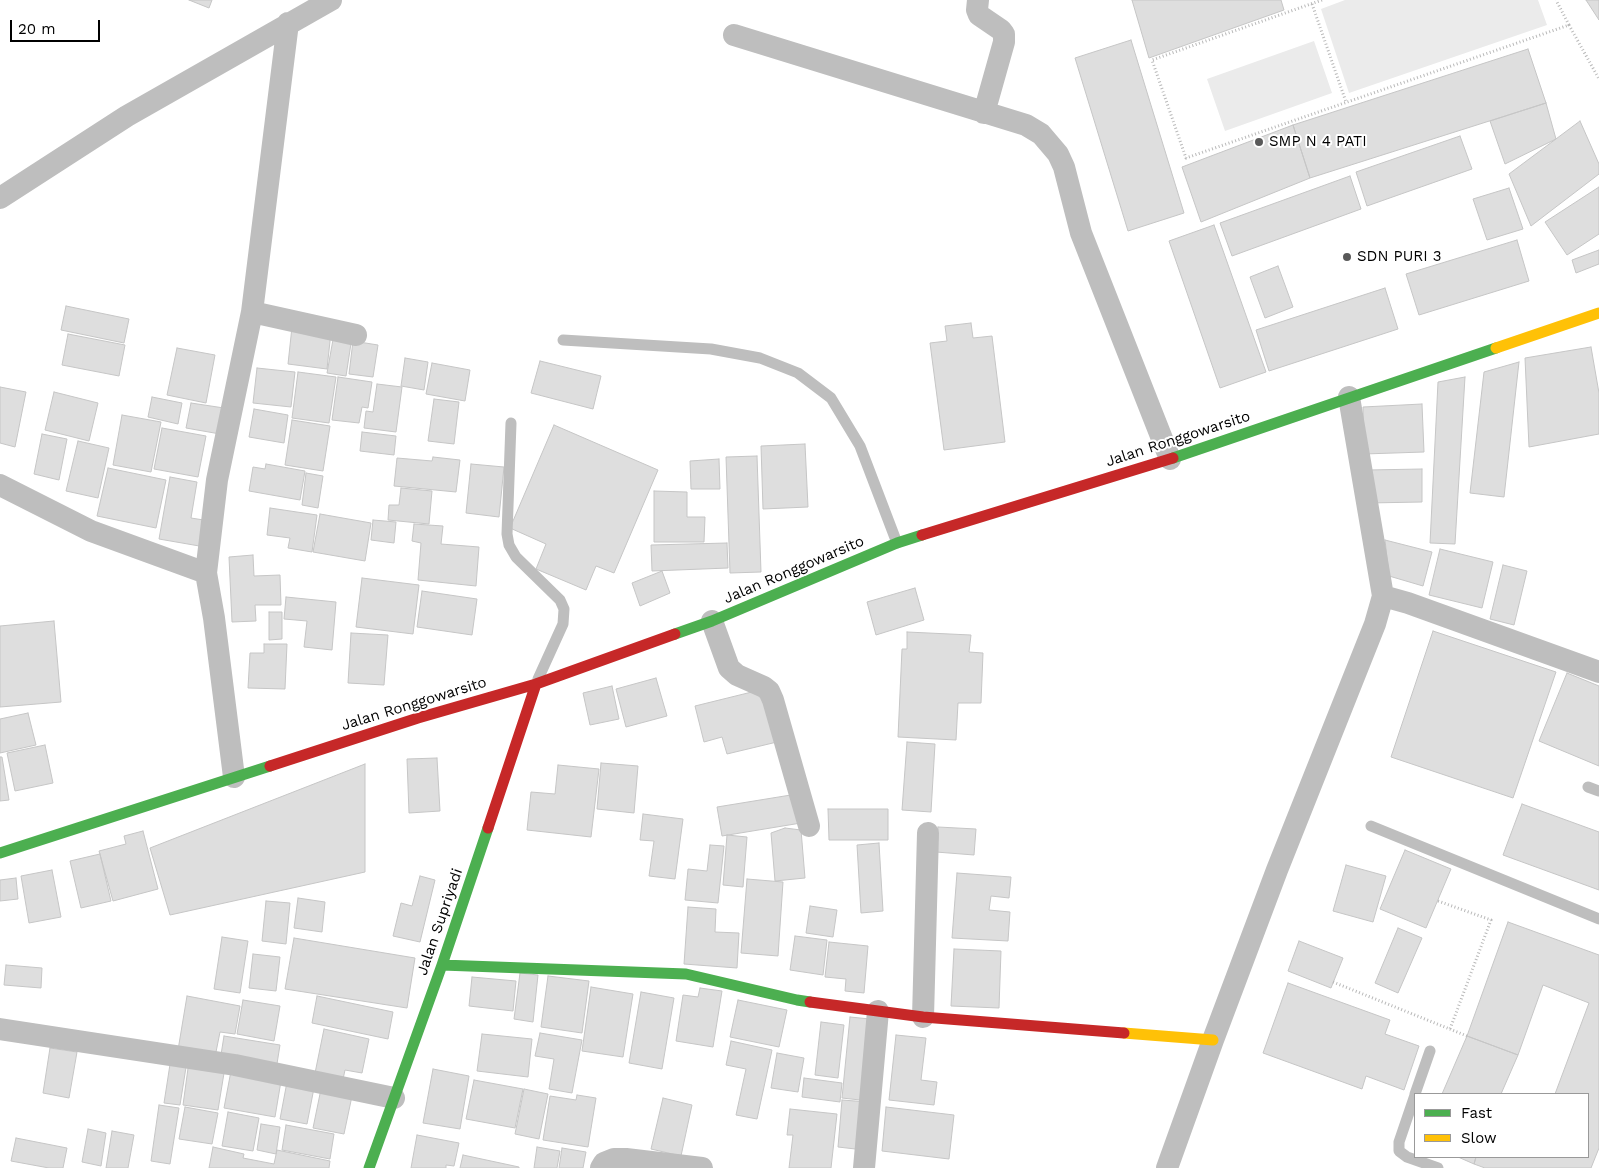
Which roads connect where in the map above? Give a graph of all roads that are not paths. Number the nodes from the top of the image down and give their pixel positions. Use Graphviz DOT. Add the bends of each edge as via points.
graph roads {
  1 [pos="330,0"];
  2 [pos="978,0"];
  3 [pos="288,23"];
  4 [pos="734,35"];
  5 [pos="984,112"];
  6 [pos="0,198"];
  7 [pos="252,312"];
  8 [pos="1599,313"];
  9 [pos="356,335"];
  10 [pos="563,340"];
  11 [pos="1349,398"];
  12 [pos="511,423"];
  13 [pos="1170,459"];
  14 [pos="0,485"];
  15 [pos="897,543"];
  16 [pos="206,573"];
  17 [pos="1383,596"];
  18 [pos="712,621"];
  19 [pos="1599,672"];
  20 [pos="536,684"];
  21 [pos="234,777"];
  22 [pos="809,826"];
  23 [pos="1371,826"];
  24 [pos="928,833"];
  25 [pos="0,853"];
  26 [pos="1599,919"];
  27 [pos="442,964"];
  28 [pos="878,1011"];
  29 [pos="923,1016"];
  30 [pos="0,1028"];
  31 [pos="1213,1040"];
  32 [pos="1430,1051"];
  33 [pos="1415,1093"];
  34 [pos="1414,1097"];
  35 [pos="394,1098"];
  36 [pos="369,1168"];
  37 [pos="601,1168"];
  38 [pos="702,1168"];
  39 [pos="864,1168"];
  40 [pos="1167,1168"];
  41 [pos="1438,1168"];
  1 -- 3 [label="street"];
  2 -- 5 [label="street" via="979,15 1004,34"];
  3 -- 6 [label="street" via="128,116"];
  3 -- 7 [label="street"];
  4 -- 5 [label="street"];
  5 -- 13 [label="street" via="1026,125 1041,134 1058,154 1081,233"];
  7 -- 9 [label="street"];
  7 -- 16 [label="street" via="217,480"];
  8 -- 11 [label="main road, Jalan Ronggowarsito"];
  10 -- 15 [label="lane" via="711,349 760,358 798,373 831,398 860,446"];
  11 -- 13 [label="main road, Jalan Ronggowarsito"];
  11 -- 17 [label="street"];
  12 -- 20 [label="lane" via="509,545 516,557 560,600 564,609 563,624"];
  13 -- 15 [label="main road, Jalan Ronggowarsito"];
  14 -- 16 [label="street" via="91,531"];
  15 -- 18 [label="main road, Jalan Ronggowarsito"];
  16 -- 21 [label="street"];
  17 -- 19 [label="street"];
  17 -- 31 [label="street" via="1375,624"];
  18 -- 20 [label="main road, Jalan Ronggowarsito"];
  18 -- 22 [label="street" via="729,668 736,676 764,687 773,700"];
  20 -- 21 [label="main road, Jalan Ronggowarsito"];
  20 -- 27 [label="main road, Jalan Supriyadi"];
  21 -- 25 [label="main road, Jalan Ronggowarsito"];
  23 -- 26 [label="lane"];
  24 -- 29 [label="street"];
  27 -- 28 [label="main road" via="686,974 797,1000"];
  27 -- 35 [label="main road, Jalan Supriyadi"];
  28 -- 29 [label="main road"];
  28 -- 39 [label="street"];
  29 -- 31 [label="main road"];
  30 -- 35 [label="street" via="234,1065"];
  31 -- 40 [label="street"];
  32 -- 33 [label="lane"];
  34 -- 41 [label="lane" via="1399,1151"];
  35 -- 36 [label="main road, Jalan Supriyadi"];
  37 -- 38 [label="street" via="614,1159 626,1159"];
}
